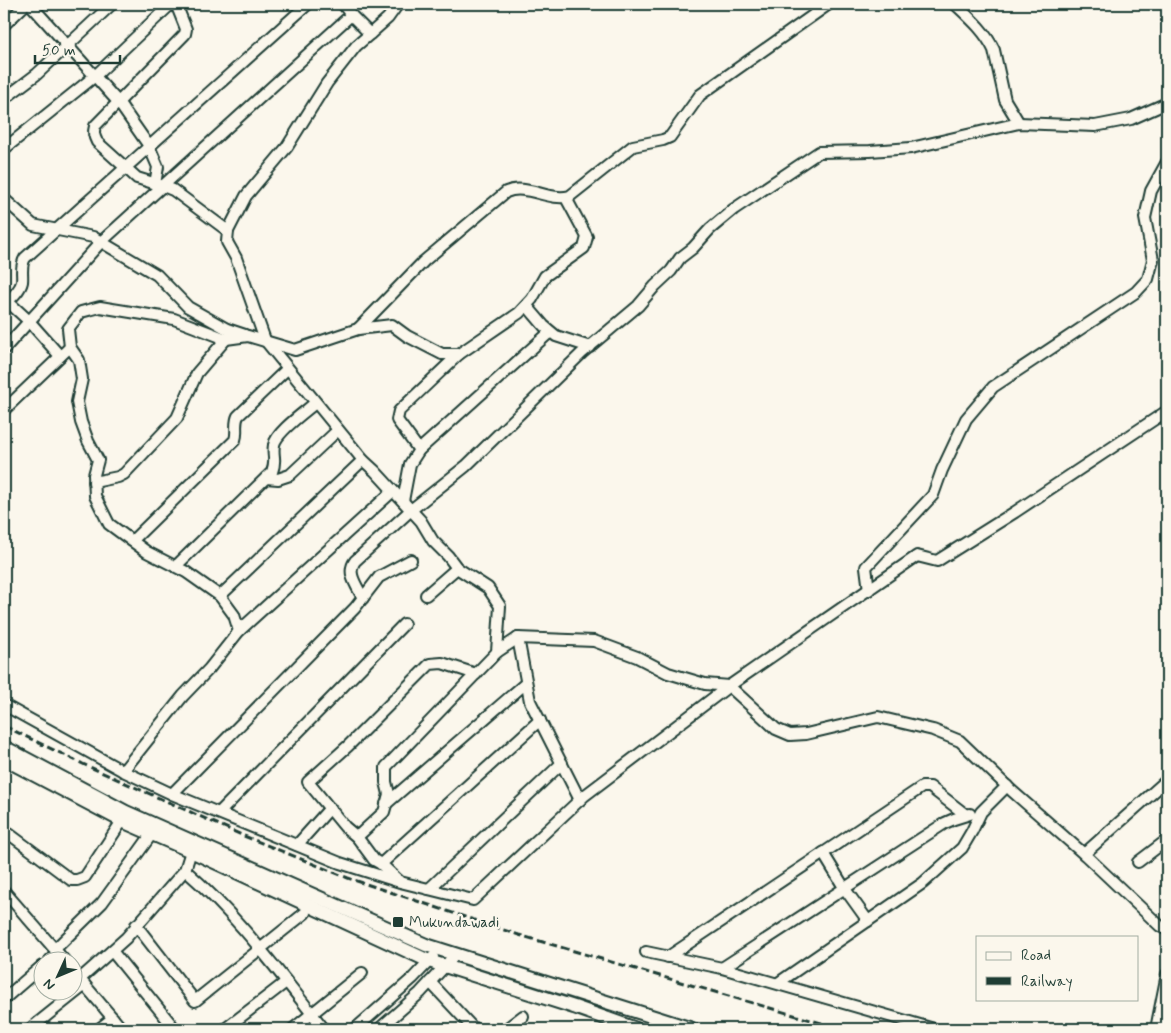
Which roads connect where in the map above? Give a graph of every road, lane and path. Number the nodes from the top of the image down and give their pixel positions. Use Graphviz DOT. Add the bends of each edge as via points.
graph roads {
  1 [pos="28,4"];
  2 [pos="112,4"];
  3 [pos="171,4"];
  4 [pos="176,4"];
  5 [pos="308,4"];
  6 [pos="343,4"];
  7 [pos="398,4"];
  8 [pos="829,4"];
  9 [pos="955,4"];
  10 [pos="351,15"];
  11 [pos="4,25"];
  12 [pos="370,34"];
  13 [pos="66,45"];
  14 [pos="95,76"];
  15 [pos="4,99"];
  16 [pos="119,103"];
  17 [pos="1167,103"];
  18 [pos="1019,123"];
  19 [pos="150,146"];
  20 [pos="4,149"];
  21 [pos="1167,162"];
  22 [pos="125,168"];
  23 [pos="159,185"];
  24 [pos="566,198"];
  25 [pos="4,199"];
  26 [pos="228,230"];
  27 [pos="55,231"];
  28 [pos="101,242"];
  29 [pos="5,301"];
  30 [pos="527,306"];
  31 [pos="29,321"];
  32 [pos="358,329"];
  33 [pos="550,332"];
  34 [pos="248,336"];
  35 [pos="226,339"];
  36 [pos="265,340"];
  37 [pos="590,346"];
  38 [pos="70,347"];
  39 [pos="4,349"];
  40 [pos="459,354"];
  41 [pos="60,356"];
  42 [pos="287,369"];
  43 [pos="315,403"];
  44 [pos="4,410"];
  45 [pos="1167,411"];
  46 [pos="338,430"];
  47 [pos="419,450"];
  48 [pos="363,460"];
  49 [pos="266,478"];
  50 [pos="94,482"];
  51 [pos="393,491"];
  52 [pos="403,502"];
  53 [pos="411,510"];
  54 [pos="132,541"];
  55 [pos="412,560"];
  56 [pos="176,566"];
  57 [pos="457,568"];
  58 [pos="869,590"];
  59 [pos="426,595"];
  60 [pos="220,596"];
  61 [pos="363,598"];
  62 [pos="404,624"];
  63 [pos="239,631"];
  64 [pos="518,638"];
  65 [pos="497,652"];
  66 [pos="476,674"];
  67 [pos="526,683"];
  68 [pos="729,686"];
  69 [pos="4,705"];
  70 [pos="540,720"];
  71 [pos="4,747"];
  72 [pos="4,759"];
  73 [pos="562,763"];
  74 [pos="123,771"];
  75 [pos="1167,780"];
  76 [pos="1007,786"];
  77 [pos="172,794"];
  78 [pos="580,800"];
  79 [pos="386,804"];
  80 [pos="330,808"];
  81 [pos="981,812"];
  82 [pos="219,813"];
  83 [pos="966,816"];
  84 [pos="122,821"];
  85 [pos="4,830"];
  86 [pos="151,835"];
  87 [pos="357,837"];
  88 [pos="1167,840"];
  89 [pos="297,845"];
  90 [pos="191,851"];
  91 [pos="823,853"];
  92 [pos="1084,854"];
  93 [pos="1138,862"];
  94 [pos="381,864"];
  95 [pos="185,870"];
  96 [pos="400,882"];
  97 [pos="845,888"];
  98 [pos="429,889"];
  99 [pos="6,897"];
  100 [pos="305,913"];
  101 [pos="868,921"];
  102 [pos="136,925"];
  103 [pos="1167,930"];
  104 [pos="261,948"];
  105 [pos="439,949"];
  106 [pos="55,950"];
  107 [pos="62,950"];
  108 [pos="112,951"];
  109 [pos="646,952"];
  110 [pos="456,954"];
  111 [pos="668,957"];
  112 [pos="429,961"];
  113 [pos="444,967"];
  114 [pos="722,968"];
  115 [pos="362,973"];
  116 [pos="1167,974"];
  117 [pos="32,975"];
  118 [pos="83,982"];
  119 [pos="286,982"];
  120 [pos="430,982"];
  121 [pos="778,984"];
  122 [pos="4,999"];
  123 [pos="312,1015"];
  124 [pos="523,1016"];
  125 [pos="112,1018"];
  126 [pos="30,1029"];
  127 [pos="99,1029"];
  128 [pos="122,1029"];
  129 [pos="175,1029"];
  130 [pos="226,1029"];
  131 [pos="294,1029"];
  132 [pos="324,1029"];
  133 [pos="355,1029"];
  134 [pos="379,1029"];
  135 [pos="474,1029"];
  136 [pos="506,1029"];
  137 [pos="636,1029"];
  138 [pos="692,1029"];
  139 [pos="934,1029"];
  140 [pos="1156,1029"];
  1 -- 11 [label="street"];
  1 -- 13 [label="street"];
  2 -- 13 [label="street"];
  3 -- 14 [label="street"];
  4 -- 16 [label="street" via="186,34"];
  5 -- 19 [label="street"];
  6 -- 10 [label="street"];
  7 -- 12 [label="street"];
  8 -- 24 [label="street" via="700,95 670,137 633,146"];
  9 -- 18 [label="street" via="977,24 994,50 1005,100"];
  10 -- 12 [label="street"];
  10 -- 23 [label="street"];
  12 -- 26 [label="street" via="356,46 327,83 287,147 246,196"];
  13 -- 14 [label="street"];
  13 -- 15 [label="street" via="37,74"];
  14 -- 16 [label="street"];
  14 -- 20 [label="street"];
  16 -- 19 [label="street"];
  16 -- 22 [label="street" via="93,132 97,142"];
  17 -- 18 [label="street" via="1131,119 1095,126"];
  18 -- 37 [label="street" via="911,148 820,152 734,209 710,229 638,306"];
  19 -- 22 [label="street"];
  19 -- 23 [label="street" via="158,167"];
  21 -- 58 [label="street" via="1151,192 1145,218 1153,260 1148,279 1136,292 993,387 966,419 933,495 866,567"];
  22 -- 23 [label="street" via="142,181"];
  22 -- 27 [label="street"];
  23 -- 26 [label="street" via="173,190"];
  23 -- 28 [label="street"];
  24 -- 30 [label="street" via="587,237 586,245 545,276"];
  24 -- 32 [label="street" via="518,189 506,192 424,261"];
  25 -- 27 [label="street" via="33,225"];
  26 -- 36 [label="street" via="227,242 236,258"];
  27 -- 28 [label="street"];
  27 -- 29 [label="street" via="22,262 20,287"];
  28 -- 31 [label="street"];
  28 -- 34 [label="street" via="157,275 188,307 227,329"];
  29 -- 31 [label="street"];
  30 -- 33 [label="street"];
  30 -- 40 [label="street"];
  31 -- 39 [label="street"];
  31 -- 41 [label="street"];
  32 -- 36 [label="street" via="295,350"];
  32 -- 40 [label="street" via="392,325 442,354"];
  33 -- 37 [label="street"];
  33 -- 47 [label="street"];
  34 -- 35 [label="street"];
  34 -- 36 [label="street"];
  35 -- 38 [label="street" via="174,319 100,307 81,312 68,329"];
  35 -- 50 [label="street" via="197,373 177,418 124,474"];
  36 -- 42 [label="street"];
  37 -- 53 [label="street" via="466,466"];
  38 -- 41 [label="street"];
  38 -- 50 [label="street" via="79,360 82,379 77,402 81,422 98,460"];
  40 -- 47 [label="street" via="399,411 398,420"];
  41 -- 44 [label="street"];
  42 -- 43 [label="street"];
  42 -- 54 [label="street" via="238,416 235,440"];
  43 -- 46 [label="street"];
  43 -- 49 [label="street" via="276,437 275,465"];
  45 -- 58 [label="street" via="937,561 917,556"];
  46 -- 48 [label="street"];
  46 -- 49 [label="street" via="290,474 278,479"];
  47 -- 52 [label="street" via="410,464"];
  48 -- 51 [label="street"];
  48 -- 60 [label="street"];
  49 -- 56 [label="street"];
  50 -- 54 [label="street" via="96,496 109,524"];
  51 -- 52 [label="street"];
  51 -- 63 [label="street"];
  52 -- 53 [label="street"];
  53 -- 57 [label="street"];
  53 -- 61 [label="street" via="351,566"];
  54 -- 56 [label="street"];
  55 -- 61 [label="street" via="379,577"];
  56 -- 60 [label="street"];
  57 -- 59 [label="street"];
  57 -- 65 [label="street" via="488,588 500,606"];
  58 -- 68 [label="street"];
  60 -- 63 [label="street" via="234,615"];
  61 -- 77 [label="street"];
  62 -- 82 [label="street"];
  63 -- 74 [label="street"];
  64 -- 65 [label="street"];
  64 -- 67 [label="street"];
  64 -- 68 [label="street" via="594,641 668,673 705,684"];
  65 -- 66 [label="street"];
  66 -- 79 [label="street" via="386,767 389,794"];
  66 -- 80 [label="street" via="442,663 430,664 308,782"];
  67 -- 70 [label="street"];
  67 -- 79 [label="street"];
  68 -- 76 [label="street" via="776,730 790,735 878,717 933,730 960,741"];
  68 -- 78 [label="street"];
  69 -- 74 [label="street"];
  70 -- 73 [label="street"];
  70 -- 94 [label="street"];
  71 -- 105 [label="street" via="126,812"];
  72 -- 84 [label="street"];
  73 -- 78 [label="street"];
  73 -- 98 [label="street"];
  74 -- 77 [label="street"];
  75 -- 92 [label="street"];
  76 -- 81 [label="street"];
  76 -- 92 [label="street"];
  77 -- 82 [label="street"];
  78 -- 98 [label="street" via="473,900"];
  79 -- 87 [label="street" via="384,812"];
  80 -- 87 [label="street"];
  80 -- 89 [label="street"];
  81 -- 83 [label="street"];
  81 -- 101 [label="street" via="962,848 923,884"];
  82 -- 89 [label="street"];
  83 -- 91 [label="street" via="930,787 922,787"];
  83 -- 97 [label="street" via="945,823"];
  84 -- 85 [label="street" via="85,877 77,880 71,880"];
  84 -- 86 [label="street"];
  86 -- 90 [label="street"];
  86 -- 107 [label="street" via="102,903"];
  87 -- 94 [label="street" via="374,860"];
  88 -- 93 [label="street"];
  89 -- 96 [label="street"];
  90 -- 95 [label="street"];
  90 -- 112 [label="street"];
  91 -- 97 [label="street"];
  91 -- 111 [label="street"];
  92 -- 103 [label="street"];
  94 -- 96 [label="street"];
  95 -- 102 [label="street"];
  95 -- 104 [label="street" via="208,889"];
  96 -- 98 [label="street"];
  97 -- 101 [label="street"];
  97 -- 114 [label="street"];
  99 -- 106 [label="street"];
  100 -- 104 [label="street"];
  101 -- 121 [label="street"];
  102 -- 104 [label="street" via="195,1001"];
  102 -- 108 [label="street"];
  104 -- 119 [label="street"];
  105 -- 110 [label="street"];
  105 -- 112 [label="street"];
  108 -- 118 [label="street"];
  108 -- 129 [label="street"];
  109 -- 111 [label="street"];
  110 -- 113 [label="street"];
  110 -- 138 [label="street"];
  111 -- 114 [label="street"];
  112 -- 113 [label="street"];
  112 -- 133 [label="street"];
  113 -- 120 [label="street"];
  113 -- 137 [label="street"];
  114 -- 121 [label="street"];
  115 -- 123 [label="street"];
  116 -- 140 [label="street"];
  117 -- 122 [label="street"];
  118 -- 125 [label="street"];
  118 -- 126 [label="street"];
  119 -- 123 [label="street"];
  119 -- 130 [label="street"];
  120 -- 134 [label="street"];
  120 -- 135 [label="street"];
  121 -- 139 [label="street"];
  123 -- 131 [label="street"];
  123 -- 132 [label="street"];
  124 -- 136 [label="street"];
  125 -- 127 [label="street"];
  125 -- 128 [label="street"];
}
